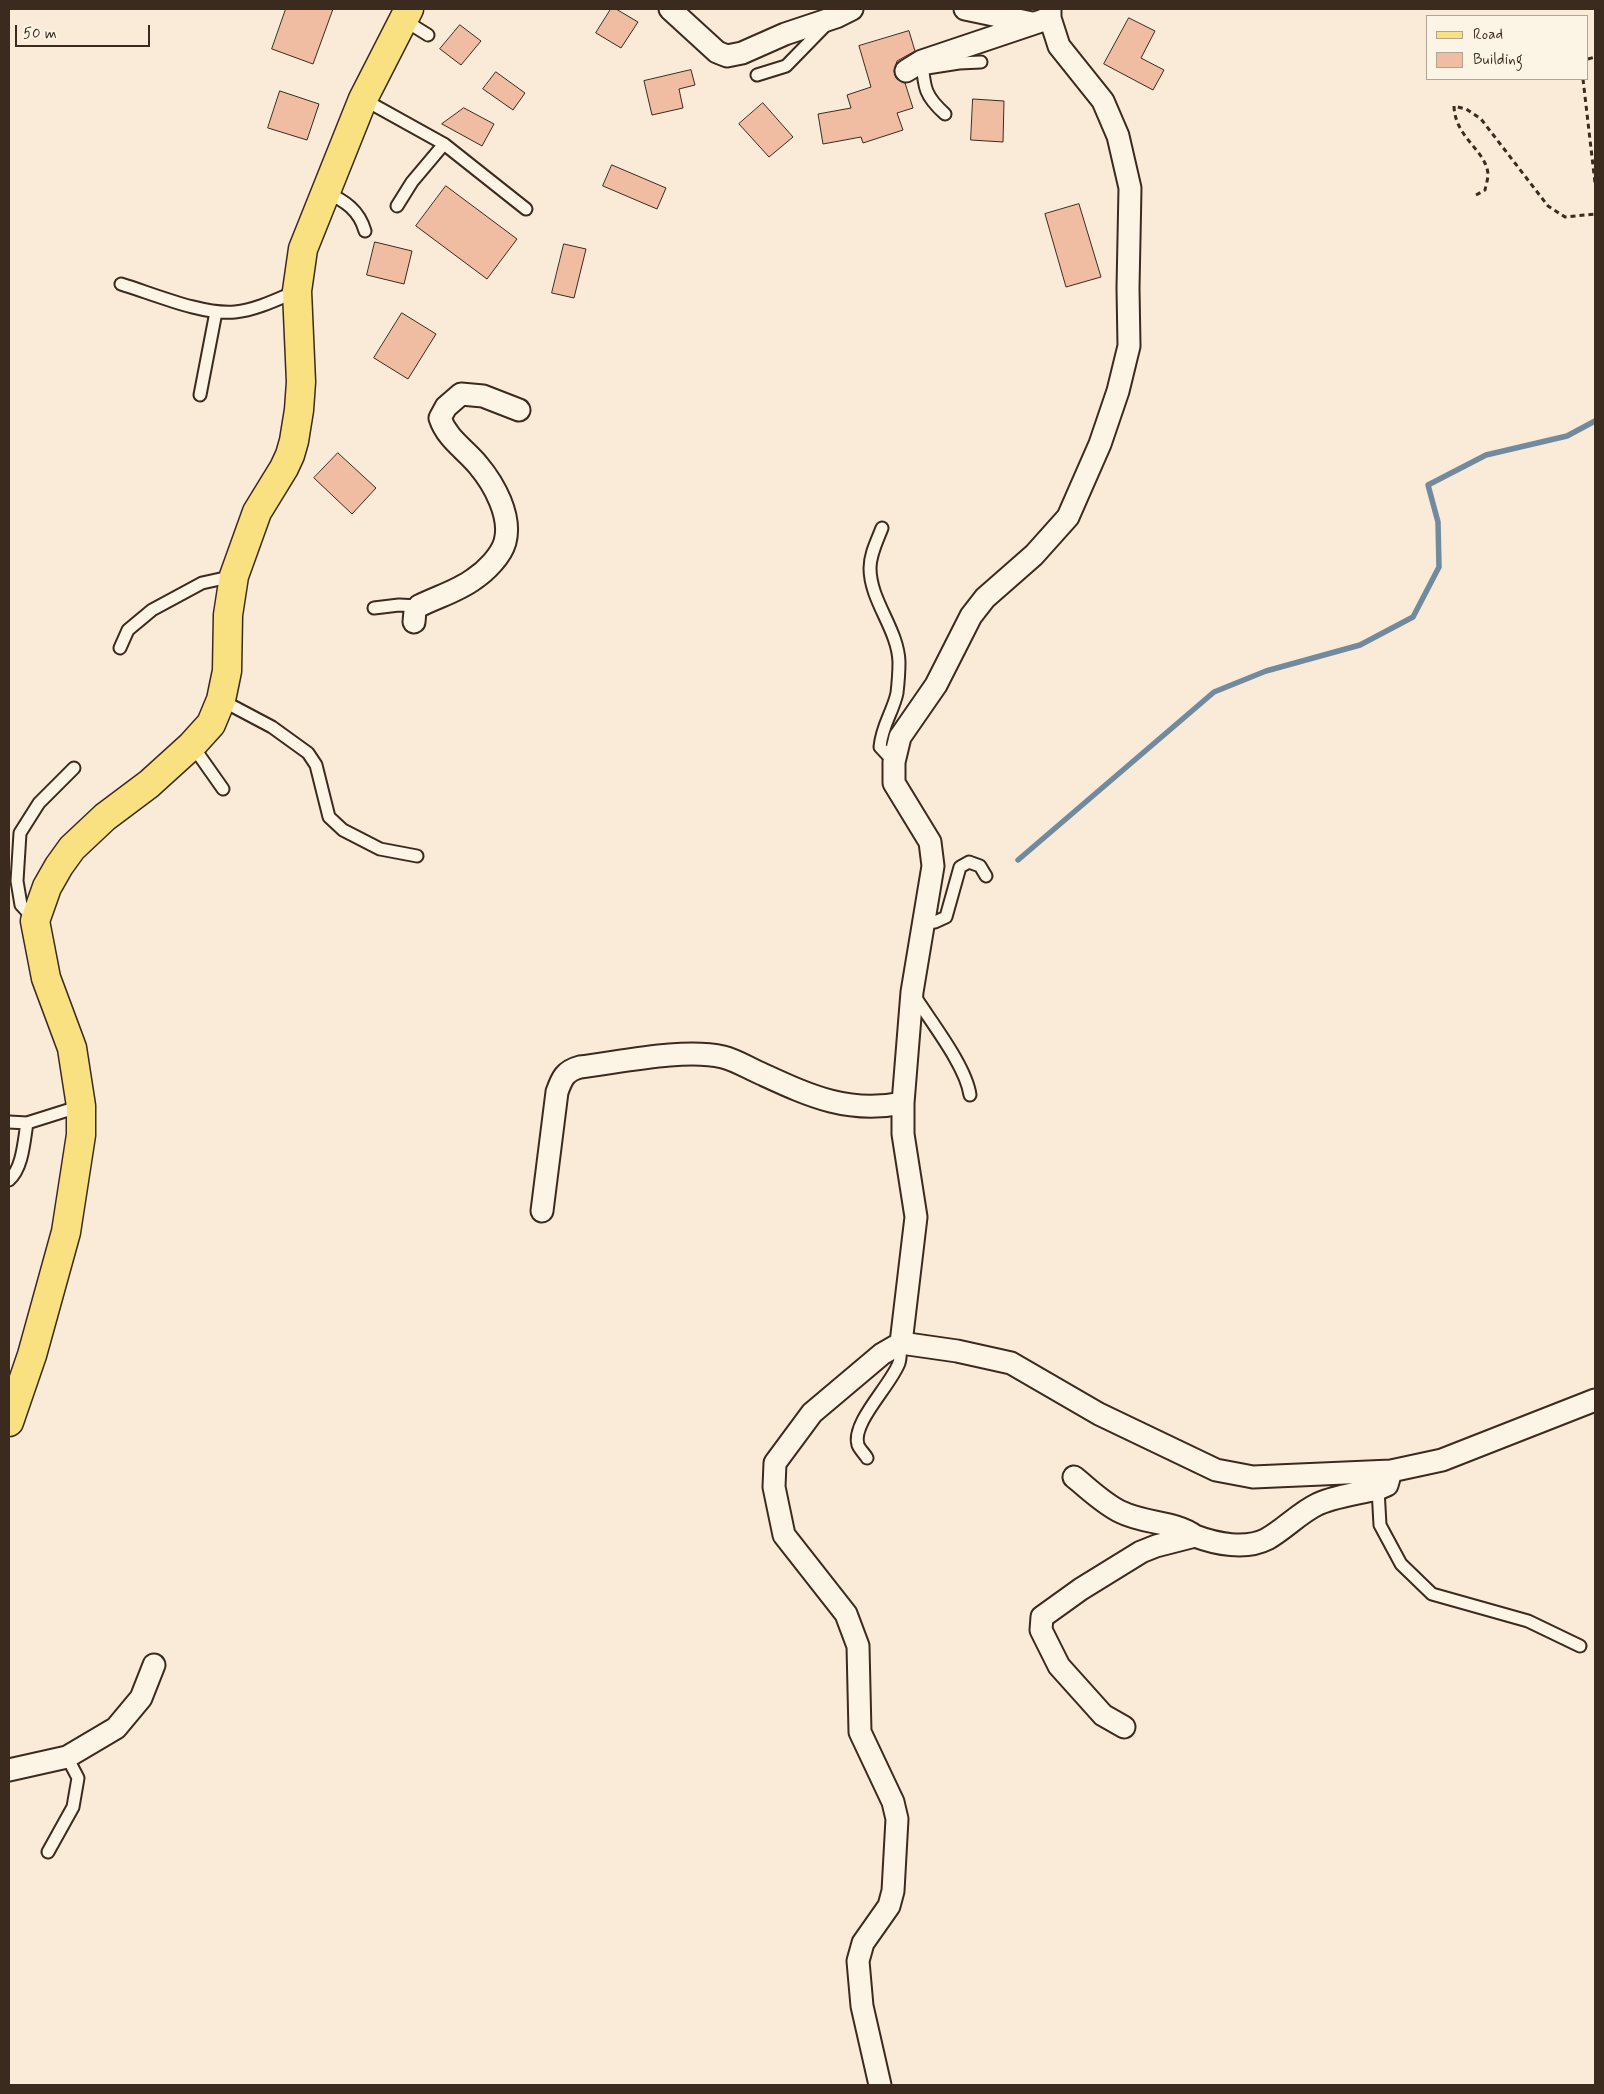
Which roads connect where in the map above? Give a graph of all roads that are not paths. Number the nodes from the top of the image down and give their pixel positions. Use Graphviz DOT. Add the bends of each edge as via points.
graph roads {
  1 [pos="670,9"];
  2 [pos="965,9"];
  3 [pos="844,13"];
  4 [pos="407,14"];
  5 [pos="1044,17"];
  6 [pos="428,35"];
  7 [pos="981,62"];
  8 [pos="917,67"];
  9 [pos="757,76"];
  10 [pos="363,100"];
  11 [pos="945,114"];
  12 [pos="444,144"];
  13 [pos="324,192"];
  14 [pos="397,206"];
  15 [pos="526,209"];
  16 [pos="365,231"];
  17 [pos="121,284"];
  18 [pos="297,291"];
  19 [pos="216,312"];
  20 [pos="200,395"];
  21 [pos="519,410"];
  22 [pos="882,528"];
  23 [pos="234,576"];
  24 [pos="374,608"];
  25 [pos="417,614"];
  26 [pos="120,648"];
  27 [pos="221,700"];
  28 [pos="192,746"];
  29 [pos="894,762"];
  30 [pos="74,768"];
  31 [pos="223,789"];
  32 [pos="417,856"];
  33 [pos="986,876"];
  34 [pos="35,920"];
  35 [pos="923,923"];
  36 [pos="912,992"];
  37 [pos="970,1095"];
  38 [pos="903,1103"];
  39 [pos="81,1106"];
  40 [pos="9,1122"];
  41 [pos="27,1123"];
  42 [pos="9,1180"];
  43 [pos="542,1211"];
  44 [pos="901,1343"];
  45 [pos="1595,1400"];
  46 [pos="9,1422"];
  47 [pos="868,1458"];
  48 [pos="1391,1470"];
  49 [pos="1074,1477"];
  50 [pos="1378,1489"];
  51 [pos="1195,1536"];
  52 [pos="1580,1646"];
  53 [pos="154,1665"];
  54 [pos="1124,1727"];
  55 [pos="67,1757"];
  56 [pos="9,1770"];
  57 [pos="48,1852"];
  58 [pos="880,2085"];
  1 -- 3 [label="street" via="717,52 727,56"];
  2 -- 5 [label="street"];
  3 -- 9 [label="lane" via="816,33 786,66"];
  4 -- 6 [label="lane"];
  4 -- 10 [label="main road"];
  5 -- 8 [label="street"];
  5 -- 29 [label="street" via="1059,46 1103,101 1120,144 1130,188 1129,346 1100,444 1068,517 1034,555 984,598 971,616 936,685 900,736"];
  7 -- 8 [label="lane"];
  8 -- 11 [label="lane" via="931,102"];
  10 -- 12 [label="lane"];
  10 -- 13 [label="main road"];
  12 -- 14 [label="lane" via="412,182"];
  12 -- 15 [label="lane"];
  13 -- 16 [label="lane" via="353,208"];
  13 -- 18 [label="main road" via="302,249"];
  17 -- 19 [label="lane"];
  18 -- 19 [label="lane" via="238,312"];
  18 -- 23 [label="main road" via="301,382 294,441 284,468 257,512"];
  19 -- 20 [label="lane"];
  21 -- 25 [label="street" via="483,396 461,394 446,407 440,418 444,431 478,465 493,487 506,526 505,542 492,562 473,580"];
  22 -- 29 [label="lane" via="870,568 873,588 890,625 899,661 896,694 881,732 880,747"];
  23 -- 26 [label="lane" via="202,583 152,610 128,630"];
  23 -- 27 [label="main road" via="228,615 228,671"];
  24 -- 25 [label="lane" via="399,605"];
  27 -- 28 [label="main road" via="210,724"];
  27 -- 32 [label="lane" via="272,727 308,754 316,766 329,817 343,830 380,849"];
  28 -- 31 [label="lane"];
  28 -- 34 [label="main road" via="72,848 47,887"];
  29 -- 35 [label="street" via="894,783 930,842 933,866"];
  30 -- 34 [label="lane" via="39,803 20,833 17,881 21,905"];
  33 -- 35 [label="lane" via="980,866 970,862 960,868 946,917"];
  34 -- 39 [label="main road" via="46,978 72,1048"];
  35 -- 36 [label="street"];
  36 -- 37 [label="lane" via="968,1082"];
  36 -- 38 [label="street"];
  38 -- 43 [label="street" via="883,1107 847,1106 804,1093 724,1057 684,1054 580,1066 562,1076 557,1092"];
  38 -- 44 [label="street" via="903,1134 916,1217"];
  39 -- 41 [label="lane"];
  39 -- 46 [label="main road" via="81,1135 66,1232 32,1355"];
  40 -- 41 [label="lane"];
  41 -- 42 [label="lane" via="15,1175"];
  44 -- 47 [label="lane" via="899,1362 857,1436 858,1446"];
  44 -- 48 [label="street" via="1011,1363 1099,1414 1216,1470 1253,1477"];
  44 -- 58 [label="street" via="882,1354 812,1412 775,1463 774,1488 784,1535 846,1614 858,1646 860,1732 893,1802 897,1819 893,1891 889,1906 862,1943 858,1961 862,2006"];
  45 -- 48 [label="street" via="1442,1460"];
  48 -- 50 [label="street" via="1387,1484"];
  49 -- 51 [label="street" via="1121,1512"];
  50 -- 51 [label="street" via="1320,1503 1267,1539 1251,1545 1213,1543"];
  50 -- 52 [label="lane" via="1380,1525 1401,1564 1432,1594 1528,1621"];
  51 -- 54 [label="street" via="1141,1552 1042,1617 1041,1630 1060,1666 1103,1715"];
  53 -- 55 [label="street" via="141,1698 116,1728"];
  55 -- 56 [label="street"];
  55 -- 57 [label="lane" via="78,1778 73,1807"];
}
